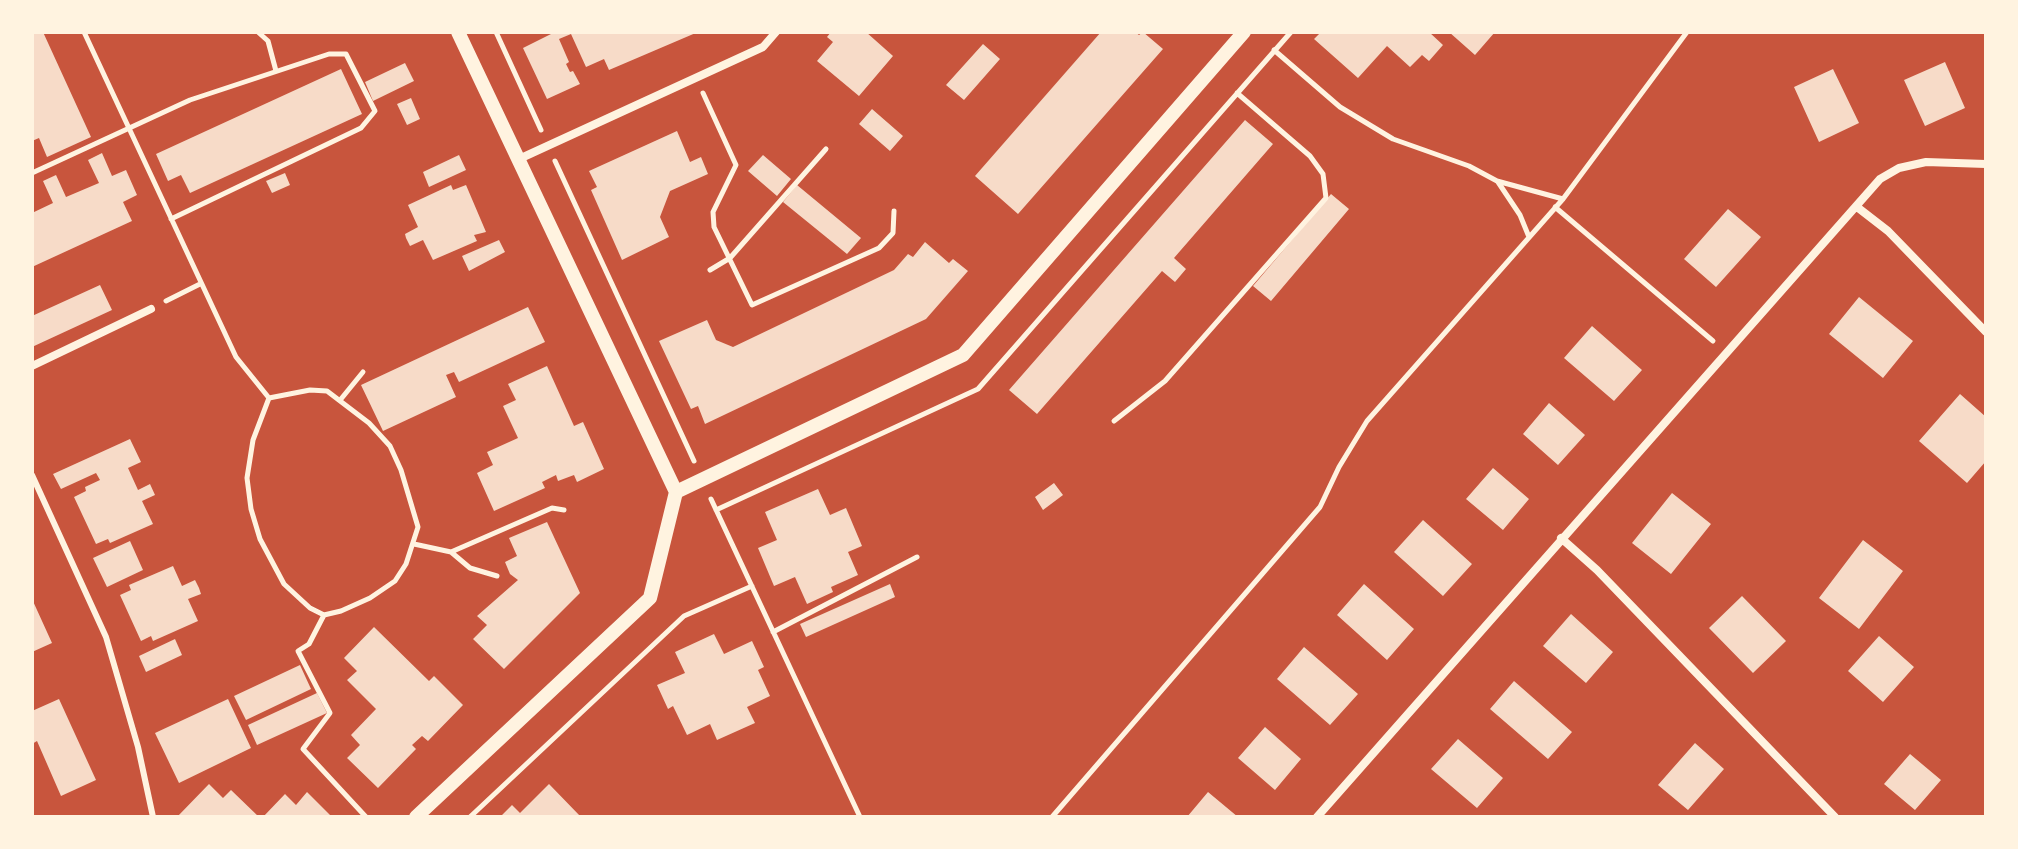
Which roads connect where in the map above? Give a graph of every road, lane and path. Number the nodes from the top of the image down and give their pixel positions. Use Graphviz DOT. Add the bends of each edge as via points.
graph roads {
  1 [pos="84,32"];
  2 [pos="258,32"];
  3 [pos="458,32"];
  4 [pos="496,32"];
  5 [pos="776,32"];
  6 [pos="1244,32"];
  7 [pos="1687,32"];
  8 [pos="1274,50"];
  9 [pos="276,71"];
  10 [pos="696,78"];
  11 [pos="1237,93"];
  12 [pos="130,128"];
  13 [pos="548,145"];
  14 [pos="826,149"];
  15 [pos="519,159"];
  16 [pos="1986,164"];
  17 [pos="32,173"];
  18 [pos="1497,181"];
  19 [pos="1563,199"];
  20 [pos="1555,207"];
  21 [pos="1857,207"];
  22 [pos="894,211"];
  23 [pos="171,219"];
  24 [pos="1529,237"];
  25 [pos="730,258"];
  26 [pos="710,270"];
  27 [pos="200,284"];
  28 [pos="151,309"];
  29 [pos="1986,332"];
  30 [pos="1727,353"];
  31 [pos="32,366"];
  32 [pos="363,372"];
  33 [pos="269,398"];
  34 [pos="341,399"];
  35 [pos="1114,421"];
  36 [pos="32,475"];
  37 [pos="703,480"];
  38 [pos="676,492"];
  39 [pos="564,510"];
  40 [pos="1561,538"];
  41 [pos="414,544"];
  42 [pos="451,552"];
  43 [pos="917,557"];
  44 [pos="497,576"];
  45 [pos="752,586"];
  46 [pos="324,615"];
  47 [pos="773,632"];
  48 [pos="153,817"];
  49 [pos="366,817"];
  50 [pos="416,817"];
  51 [pos="470,817"];
  52 [pos="860,817"];
  53 [pos="1052,817"];
  54 [pos="1317,817"];
  55 [pos="1835,817"];
  1 -- 12 [label="path"];
  2 -- 9 [label="path" via="268,41"];
  3 -- 15 [label="street"];
  4 -- 13 [label="path"];
  5 -- 10 [label="street" via="763,47"];
  6 -- 37 [label="street" via="963,355"];
  7 -- 19 [label="path"];
  8 -- 18 [label="path" via="1340,107 1393,139"];
  9 -- 12 [label="path" via="190,100"];
  9 -- 23 [label="path" via="329,54 346,54 375,111 361,128"];
  10 -- 13 [label="street"];
  10 -- 25 [label="path" via="735,158 713,212 714,227"];
  11 -- 35 [label="path" via="1310,156 1323,174 1326,198 1165,381"];
  12 -- 17 [label="path"];
  12 -- 23 [label="path"];
  13 -- 15 [label="street"];
  13 -- 37 [label="path"];
  14 -- 25 [label="path"];
  15 -- 38 [label="street"];
  16 -- 21 [label="street" via="1926,162 1899,168 1880,179"];
  18 -- 19 [label="path"];
  18 -- 24 [label="path"];
  19 -- 20 [label="path"];
  20 -- 24 [label="path"];
  20 -- 30 [label="path"];
  21 -- 29 [label="street" via="1888,231"];
  21 -- 30 [label="street"];
  22 -- 25 [label="path" via="893,233 879,248 752,305"];
  23 -- 27 [label="path"];
  24 -- 53 [label="path" via="1367,421 1320,507"];
  25 -- 26 [label="path"];
  27 -- 28 [label="path"];
  27 -- 33 [label="path" via="236,357"];
  28 -- 31 [label="street"];
  30 -- 40 [label="street"];
  32 -- 34 [label="path"];
  33 -- 34 [label="path" via="310,390"];
  33 -- 46 [label="path" via="253,440 247,478 251,509 284,584"];
  34 -- 41 [label="path" via="390,446 418,527"];
  36 -- 48 [label="lane" via="106,637"];
  37 -- 38 [label="street"];
  37 -- 45 [label="path"];
  38 -- 50 [label="street" via="650,598"];
  39 -- 42 [label="path" via="552,508"];
  40 -- 54 [label="street"];
  40 -- 55 [label="street"];
  41 -- 42 [label="path"];
  41 -- 46 [label="path" via="395,581 370,598"];
  42 -- 44 [label="path" via="470,568"];
  43 -- 47 [label="path"];
  45 -- 47 [label="path"];
  45 -- 51 [label="path" via="684,616"];
  46 -- 49 [label="path" via="309,644 298,651 330,713 303,749"];
  47 -- 52 [label="path"];
}
